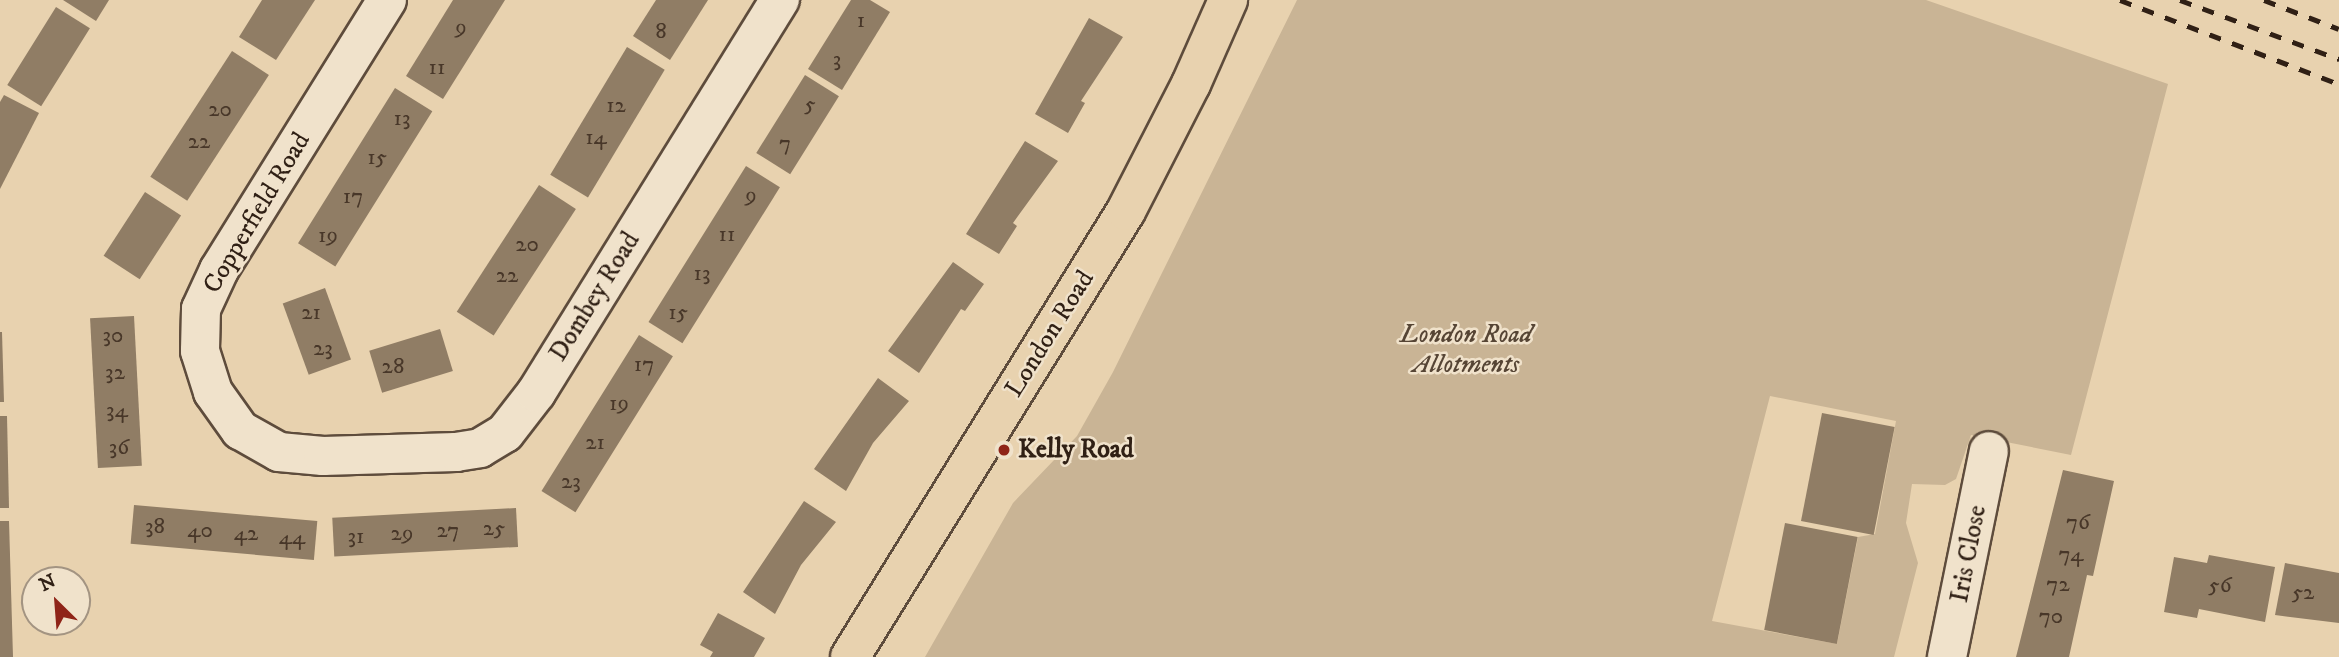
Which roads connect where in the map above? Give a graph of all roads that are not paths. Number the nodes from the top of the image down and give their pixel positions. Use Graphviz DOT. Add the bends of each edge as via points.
graph roads {
  1 [pos="387,0"];
  2 [pos="780,0"];
  3 [pos="1228,0"];
  4 [pos="1989,452"];
  5 [pos="323,457"];
  6 [pos="850,657"];
  7 [pos="1947,657"];
  1 -- 5 [label="street, Copperfield Road" via="219,270 201,309 203,363 213,392 230,419 265,447"];
  2 -- 5 [label="street, Dombey Road" via="536,393 505,433 480,448 456,452"];
  3 -- 6 [label="main road, London Road" via="1175,118 1126,211"];
  4 -- 7 [label="street, Iris Close"];
}
